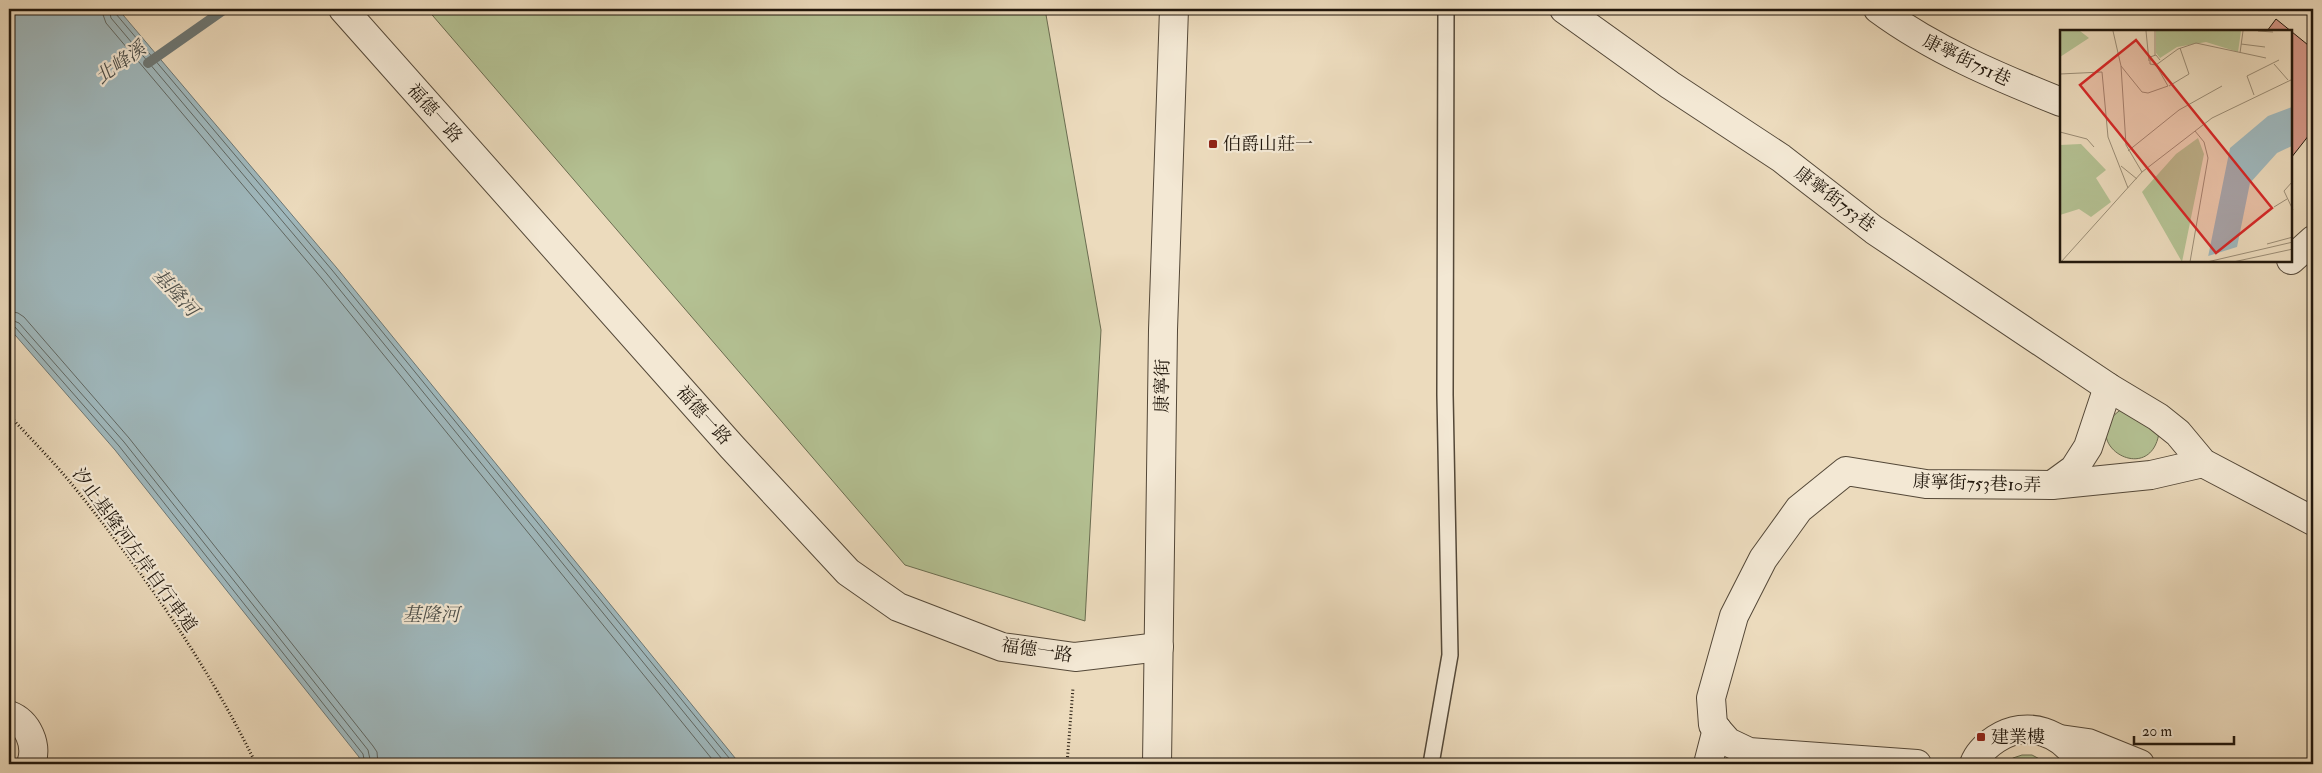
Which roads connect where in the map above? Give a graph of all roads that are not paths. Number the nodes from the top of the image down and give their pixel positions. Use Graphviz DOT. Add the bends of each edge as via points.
graph roads {
  1 [pos="343,9"];
  2 [pos="1174,9"];
  3 [pos="1446,9"];
  4 [pos="1564,9"];
  5 [pos="1878,9"];
  6 [pos="2060,102"];
  7 [pos="2313,240"];
  8 [pos="2292,259"];
  9 [pos="2273,262"];
  10 [pos="2289,262"];
  11 [pos="2108,387"];
  12 [pos="2203,463"];
  13 [pos="2052,485"];
  14 [pos="2313,521"];
  15 [pos="1160,647"];
  16 [pos="9,715"];
  17 [pos="1717,729"];
  18 [pos="2060,739"];
  19 [pos="31,764"];
  20 [pos="1157,764"];
  21 [pos="1431,764"];
  22 [pos="1708,764"];
  23 [pos="1917,764"];
  24 [pos="1974,764"];
  25 [pos="2080,764"];
  26 [pos="2140,764"];
  1 -- 15 [label="street, 福德一路" via="719,432 848,572 898,607 1002,647 1075,657"];
  2 -- 15 [label="street, 康寧街" via="1163,330"];
  3 -- 21 [label="lane" via="1445,395 1450,654"];
  4 -- 11 [label="street, 康寧街753巷" via="1780,158 1874,230"];
  5 -- 6 [label="street, 康寧街751巷" via="1908,31 2015,84"];
  7 -- 8 [label="street"];
  9 -- 10 [label="street" via="2283,267"];
  11 -- 12 [label="street, 康寧街753巷" via="2172,427"];
  11 -- 13 [label="street" via="2088,446 2074,469"];
  12 -- 13 [label="street, 康寧街753巷10弄" via="2151,475"];
  12 -- 14 [label="street"];
  13 -- 17 [label="street, 康寧街753巷10弄" via="1926,484 1846,471 1799,509 1763,559 1734,616 1711,698 1713,725"];
  15 -- 20 [label="street, 康寧街"];
  16 -- 19 [label="street" via="30,735 33,746"];
  17 -- 22 [label="street"];
  17 -- 23 [label="street" via="1728,742 1749,752"];
  18 -- 24 [label="street" via="2042,730 2023,729 2004,734 1988,744"];
  18 -- 25 [label="street" via="2074,752"];
  18 -- 26 [label="street" via="2088,743"];
}
